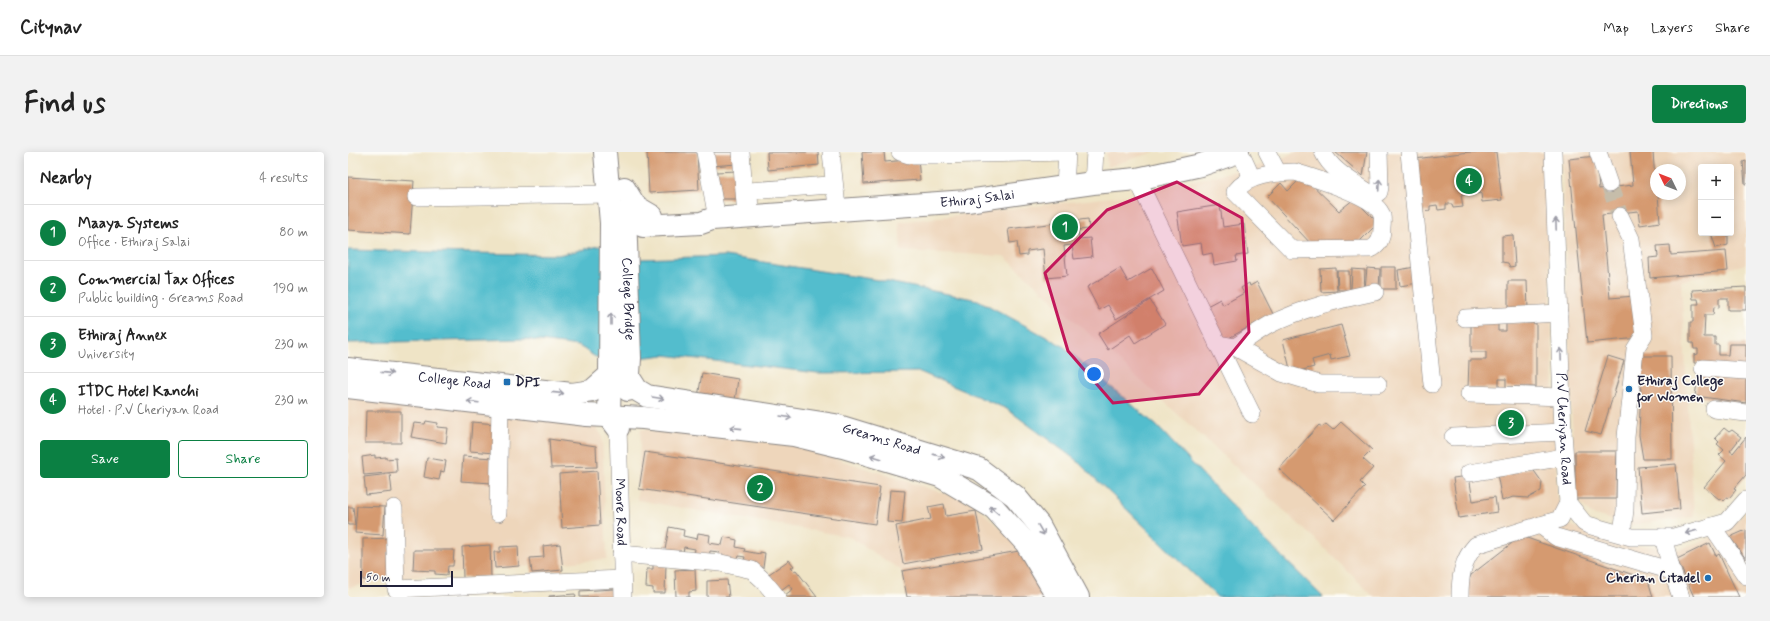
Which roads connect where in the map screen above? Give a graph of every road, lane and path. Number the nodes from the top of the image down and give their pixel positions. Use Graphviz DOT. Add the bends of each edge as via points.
graph roads {
  1 [pos="605,152"];
  2 [pos="619,152"];
  3 [pos="705,152"];
  4 [pos="741,152"];
  5 [pos="747,152"];
  6 [pos="831,152"];
  7 [pos="900,152"];
  8 [pos="1067,152"];
  9 [pos="1095,152"];
  10 [pos="1267,152"];
  11 [pos="1323,152"];
  12 [pos="1379,152"];
  13 [pos="1409,152"];
  14 [pos="1553,152"];
  15 [pos="1598,152"];
  16 [pos="1231,153"];
  17 [pos="931,154"];
  18 [pos="1199,159"];
  19 [pos="1278,173"];
  20 [pos="1252,178"];
  21 [pos="1137,179"];
  22 [pos="1093,183"];
  23 [pos="1609,184"];
  24 [pos="1065,187"];
  25 [pos="749,190"];
  26 [pos="616,191"];
  27 [pos="416,197"];
  28 [pos="837,201"];
  29 [pos="748,216"];
  30 [pos="1620,216"];
  31 [pos="714,219"];
  32 [pos="627,227"];
  33 [pos="1375,292"];
  34 [pos="1559,313"];
  35 [pos="1465,318"];
  36 [pos="1216,344"];
  37 [pos="1235,347"];
  38 [pos="620,367"];
  39 [pos="1703,368"];
  40 [pos="348,369"];
  41 [pos="1746,372"];
  42 [pos="1378,384"];
  43 [pos="1432,384"];
  44 [pos="348,387"];
  45 [pos="1469,394"];
  46 [pos="1562,397"];
  47 [pos="500,405"];
  48 [pos="1714,409"];
  49 [pos="1746,413"];
  50 [pos="1252,414"];
  51 [pos="618,420"];
  52 [pos="1563,432"];
  53 [pos="1453,437"];
  54 [pos="1564,457"];
  55 [pos="1469,473"];
  56 [pos="1746,500"];
  57 [pos="1568,503"];
  58 [pos="394,508"];
  59 [pos="498,513"];
  60 [pos="1540,525"];
  61 [pos="1712,526"];
  62 [pos="1622,534"];
  63 [pos="1663,537"];
  64 [pos="621,554"];
  65 [pos="1672,571"];
  66 [pos="1746,576"];
  67 [pos="622,578"];
  68 [pos="623,597"];
  69 [pos="777,597"];
  70 [pos="1058,597"];
  71 [pos="1078,597"];
  72 [pos="1460,597"];
  73 [pos="1681,597"];
  1 -- 26 [label="main road"];
  2 -- 26 [label="main road"];
  3 -- 31 [label="street"];
  4 -- 29 [label="street"];
  5 -- 25 [label="street"];
  6 -- 28 [label="street"];
  7 -- 17 [label="street" via="909,155"];
  8 -- 17 [label="street"];
  8 -- 24 [label="street"];
  9 -- 22 [label="street"];
  10 -- 19 [label="street"];
  11 -- 12 [label="street, one-way" via="1334,168 1376,195 1380,187"];
  13 -- 43 [label="street"];
  34 -- 14 [label="street, P.V Cheriyan Road, one-way"];
  15 -- 23 [label="street"];
  16 -- 18 [label="main road, Ethiraj Salai"];
  16 -- 20 [label="street"];
  18 -- 21 [label="main road, Ethiraj Salai"];
  19 -- 20 [label="street"];
  19 -- 20 [label="street" via="1295,172 1344,189 1375,205 1382,216 1382,235 1376,247 1341,250 1289,249 1234,192"];
  21 -- 22 [label="main road, Ethiraj Salai"];
  21 -- 36 [label="street"];
  22 -- 24 [label="main road, Ethiraj Salai"];
  24 -- 28 [label="main road, Ethiraj Salai" via="967,201"];
  25 -- 28 [label="street" via="829,185"];
  25 -- 29 [label="street"];
  26 -- 27 [label="street"];
  26 -- 32 [label="main road, College Bridge"];
  26 -- 32 [label="main road" via="635,206"];
  28 -- 29 [label="main road, Ethiraj Salai"];
  29 -- 31 [label="main road, Ethiraj Salai"];
  30 -- 62 [label="street" via="1631,239 1644,335 1635,349 1626,437 1625,510"];
  31 -- 32 [label="main road, Ethiraj Salai" via="702,215"];
  32 -- 38 [label="main road, College Bridge"];
  33 -- 37 [label="street" via="1292,314 1267,326"];
  34 -- 35 [label="street"];
  46 -- 34 [label="street, P.V Cheriyan Road, one-way"];
  36 -- 37 [label="street"];
  36 -- 50 [label="street"];
  37 -- 42 [label="street" via="1282,373 1319,384"];
  40 -- 38 [label="main road, College Road, one-way" via="572,394 592,391"];
  38 -- 51 [label="main road, College Bridge"];
  38 -- 71 [label="main road, Greams Road, one-way" via="637,390 647,396 835,425 979,469 1015,496 1039,525"];
  39 -- 41 [label="street"];
  47 -- 44 [label="main road, College Road, one-way"];
  45 -- 46 [label="street"];
  46 -- 52 [label="street, P.V Cheriyan Road"];
  47 -- 51 [label="main road, College Road"];
  47 -- 59 [label="street"];
  48 -- 49 [label="street"];
  51 -- 64 [label="street, Moore Road"];
  70 -- 51 [label="main road, Greams Road, one-way" via="1026,544 994,508 940,476 794,435"];
  52 -- 53 [label="street"];
  52 -- 54 [label="street, P.V Cheriyan Road"];
  54 -- 55 [label="street"];
  54 -- 57 [label="street, P.V Cheriyan Road"];
  56 -- 61 [label="street, P.V Cheriyan Road" via="1727,522"];
  57 -- 60 [label="street" via="1560,519"];
  57 -- 62 [label="street, P.V Cheriyan Road" via="1586,524"];
  58 -- 67 [label="street" via="396,589"];
  60 -- 65 [label="street" via="1556,537"];
  60 -- 72 [label="street" via="1476,545 1470,551 1460,577"];
  61 -- 63 [label="street, P.V Cheriyan Road, one-way" via="1674,537"];
  61 -- 66 [label="street"];
  62 -- 63 [label="street, P.V Cheriyan Road" via="1631,537"];
  63 -- 65 [label="street"];
  64 -- 67 [label="street, Moore Road"];
  64 -- 69 [label="street" via="721,563 752,570"];
  65 -- 73 [label="street"];
  67 -- 68 [label="street, Moore Road"];
}
